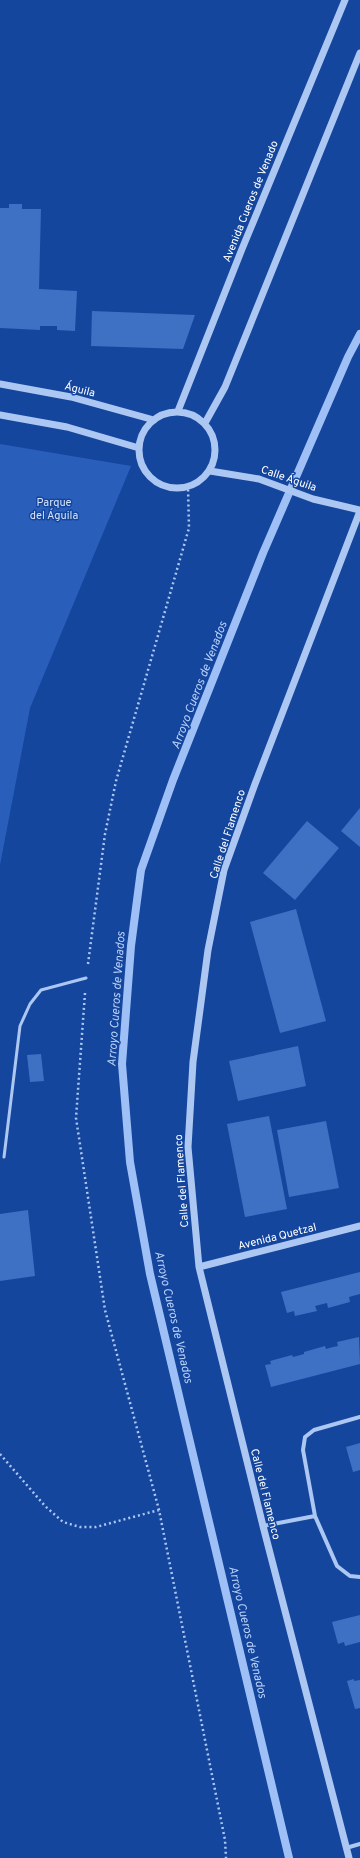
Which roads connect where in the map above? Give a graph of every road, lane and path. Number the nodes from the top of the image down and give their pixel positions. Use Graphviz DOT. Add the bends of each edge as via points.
graph roads {
  1 [pos="345,0"];
  2 [pos="360,53"];
  3 [pos="0,384"];
  4 [pos="178,411"];
  5 [pos="0,415"];
  6 [pos="154,420"];
  7 [pos="205,423"];
  8 [pos="139,448"];
  9 [pos="210,471"];
  10 [pos="188,487"];
  11 [pos="360,511"];
  12 [pos="86,978"];
  13 [pos="4,1157"];
  14 [pos="360,1226"];
  15 [pos="199,1267"];
  16 [pos="360,1417"];
  17 [pos="0,1454"];
  18 [pos="159,1510"];
  19 [pos="315,1516"];
  20 [pos="263,1526"];
  21 [pos="360,1577"];
  22 [pos="360,1844"];
  23 [pos="346,1848"];
  24 [pos="226,1858"];
  25 [pos="349,1858"];
  1 -- 4 [label="street, Avenida Cueros de Venado"];
  2 -- 7 [label="street" via="225,387"];
  3 -- 6 [label="street, Águila" via="71,397"];
  4 -- 6 [label="street"];
  4 -- 7 [label="street" via="192,415"];
  5 -- 8 [label="street" via="66,427"];
  6 -- 8 [label="street" via="143,433"];
  7 -- 9 [label="street" via="214,438 216,455"];
  8 -- 10 [label="street" via="141,463 148,475 160,484 174,488"];
  9 -- 10 [label="street" via="200,481"];
  9 -- 11 [label="street, Calle Águila" via="258,479"];
  10 -- 12 [label="path" via="189,528 116,781 104,834"];
  11 -- 15 [label="street, Calle del Flamenco" via="224,870 208,950 191,1085 188,1146"];
  12 -- 13 [label="lane" via="41,990 30,1004 20,1026"];
  12 -- 18 [label="path" via="76,1118 105,1310"];
  14 -- 15 [label="street, Avenida Quetzal"];
  15 -- 20 [label="street, Calle del Flamenco"];
  16 -- 19 [label="street" via="314,1430 305,1437 302,1450"];
  17 -- 18 [label="path" via="45,1506 63,1522 80,1528 96,1527"];
  18 -- 24 [label="path" via="225,1840"];
  19 -- 20 [label="street"];
  19 -- 21 [label="street" via="337,1566 350,1576"];
  20 -- 23 [label="street, Calle del Flamenco"];
  22 -- 23 [label="street"];
  23 -- 25 [label="street, Calle del Flamenco"];
}
